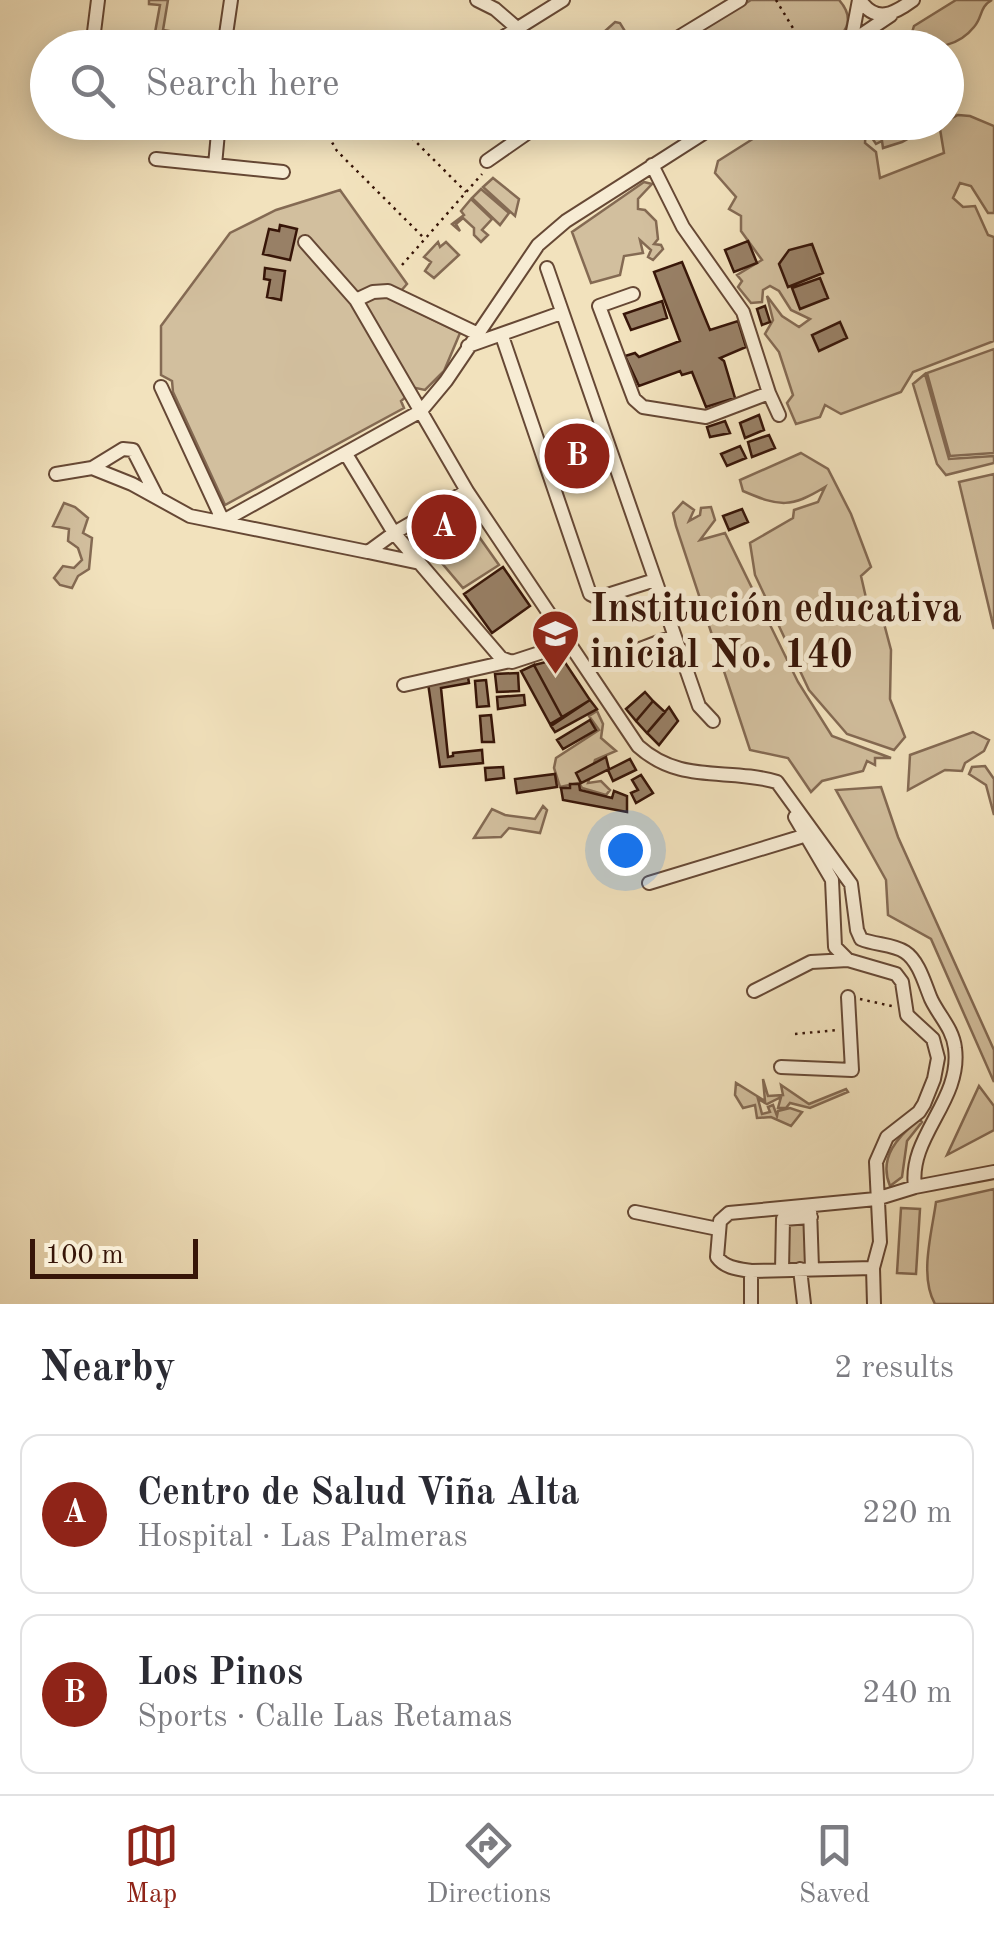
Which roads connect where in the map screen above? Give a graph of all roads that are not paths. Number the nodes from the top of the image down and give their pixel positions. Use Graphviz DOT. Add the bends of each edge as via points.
graph roads {
  1 [pos="98,0"];
  2 [pos="231,0"];
  3 [pos="476,0"];
  4 [pos="563,0"];
  5 [pos="739,0"];
  6 [pos="851,0"];
  7 [pos="859,0"];
  8 [pos="903,6"];
  9 [pos="857,16"];
  10 [pos="517,28"];
  11 [pos="94,30"];
  12 [pos="226,30"];
  13 [pos="514,30"];
  14 [pos="691,30"];
  15 [pos="852,30"];
  16 [pos="869,30"];
  17 [pos="217,140"];
  18 [pos="520,140"];
  19 [pos="692,140"];
  20 [pos="156,159"];
  21 [pos="215,165"];
  22 [pos="652,165"];
  23 [pos="485,168"];
  24 [pos="283,172"];
  25 [pos="305,242"];
  26 [pos="547,268"];
  27 [pos="633,294"];
  28 [pos="356,300"];
  29 [pos="562,312"];
  30 [pos="476,332"];
  31 [pos="502,336"];
  32 [pos="468,346"];
  33 [pos="161,387"];
  34 [pos="768,393"];
  35 [pos="420,411"];
  36 [pos="780,415"];
  37 [pos="346,454"];
  38 [pos="92,468"];
  39 [pos="56,474"];
  40 [pos="467,492"];
  41 [pos="157,498"];
  42 [pos="223,520"];
  43 [pos="394,533"];
  44 [pos="368,552"];
  45 [pos="420,563"];
  46 [pos="655,580"];
  47 [pos="674,636"];
  48 [pos="570,643"];
  49 [pos="640,649"];
  50 [pos="506,662"];
  51 [pos="404,684"];
  52 [pos="713,722"];
  53 [pos="810,834"];
  54 [pos="650,883"];
  55 [pos="848,960"];
  56 [pos="754,991"];
  57 [pos="848,997"];
  58 [pos="780,1067"];
  59 [pos="994,1172"];
  60 [pos="915,1187"];
  61 [pos="876,1199"];
  62 [pos="635,1212"];
  63 [pos="810,1212"];
  64 [pos="718,1229"];
  65 [pos="873,1268"];
  66 [pos="806,1269"];
  67 [pos="782,1270"];
  68 [pos="751,1271"];
  69 [pos="751,1304"];
  70 [pos="804,1304"];
  71 [pos="875,1304"];
  1 -- 11 [label="street"];
  2 -- 12 [label="street"];
  3 -- 10 [label="street"];
  4 -- 10 [label="street"];
  5 -- 14 [label="street"];
  6 -- 9 [label="street"];
  7 -- 8 [label="street" via="872,12"];
  7 -- 9 [label="street"];
  8 -- 16 [label="street"];
  9 -- 15 [label="street"];
  10 -- 13 [label="street"];
  17 -- 21 [label="street"];
  18 -- 23 [label="street"];
  19 -- 22 [label="street"];
  20 -- 21 [label="street"];
  21 -- 24 [label="street"];
  22 -- 30 [label="street" via="538,245"];
  22 -- 34 [label="street" via="683,228 743,312"];
  25 -- 28 [label="street"];
  26 -- 29 [label="street"];
  27 -- 34 [label="street" via="599,306 642,407 706,417"];
  28 -- 30 [label="street" via="388,291"];
  28 -- 35 [label="street"];
  29 -- 31 [label="street"];
  29 -- 46 [label="street"];
  30 -- 32 [label="street"];
  31 -- 32 [label="street"];
  31 -- 46 [label="street" via="590,594 598,598"];
  32 -- 35 [label="street"];
  33 -- 42 [label="street"];
  34 -- 36 [label="street"];
  35 -- 37 [label="street"];
  35 -- 40 [label="street"];
  37 -- 42 [label="street"];
  37 -- 43 [label="street"];
  38 -- 39 [label="street"];
  38 -- 41 [label="street"];
  38 -- 41 [label="street" via="133,450"];
  40 -- 43 [label="street"];
  40 -- 48 [label="street"];
  41 -- 42 [label="street" via="190,516"];
  42 -- 44 [label="street"];
  43 -- 44 [label="street"];
  43 -- 45 [label="street"];
  44 -- 45 [label="street"];
  45 -- 50 [label="street"];
  46 -- 47 [label="street"];
  47 -- 49 [label="street"];
  47 -- 52 [label="street" via="700,710"];
  48 -- 50 [label="street"];
  48 -- 53 [label="street" via="654,760 693,773 777,782"];
  50 -- 51 [label="street"];
  53 -- 54 [label="street"];
  53 -- 55 [label="street" via="832,880 835,946"];
  53 -- 60 [label="street" via="851,884 861,938 913,959 952,1033 955,1071 912,1170"];
  55 -- 56 [label="street" via="811,962"];
  55 -- 61 [label="street" via="896,974 911,1021 933,1039 938,1058 919,1112 882,1145"];
  57 -- 58 [label="street" via="852,1070"];
  59 -- 60 [label="street"];
  60 -- 61 [label="street"];
  61 -- 63 [label="street"];
  61 -- 65 [label="street" via="880,1242"];
  62 -- 64 [label="street"];
  63 -- 64 [label="street" via="729,1213"];
  63 -- 66 [label="street"];
  63 -- 67 [label="street" via="783,1219"];
  64 -- 68 [label="street" via="716,1257"];
  65 -- 66 [label="street"];
  65 -- 71 [label="street"];
  66 -- 67 [label="street"];
  66 -- 70 [label="street"];
  67 -- 68 [label="street"];
  68 -- 69 [label="street"];
}
